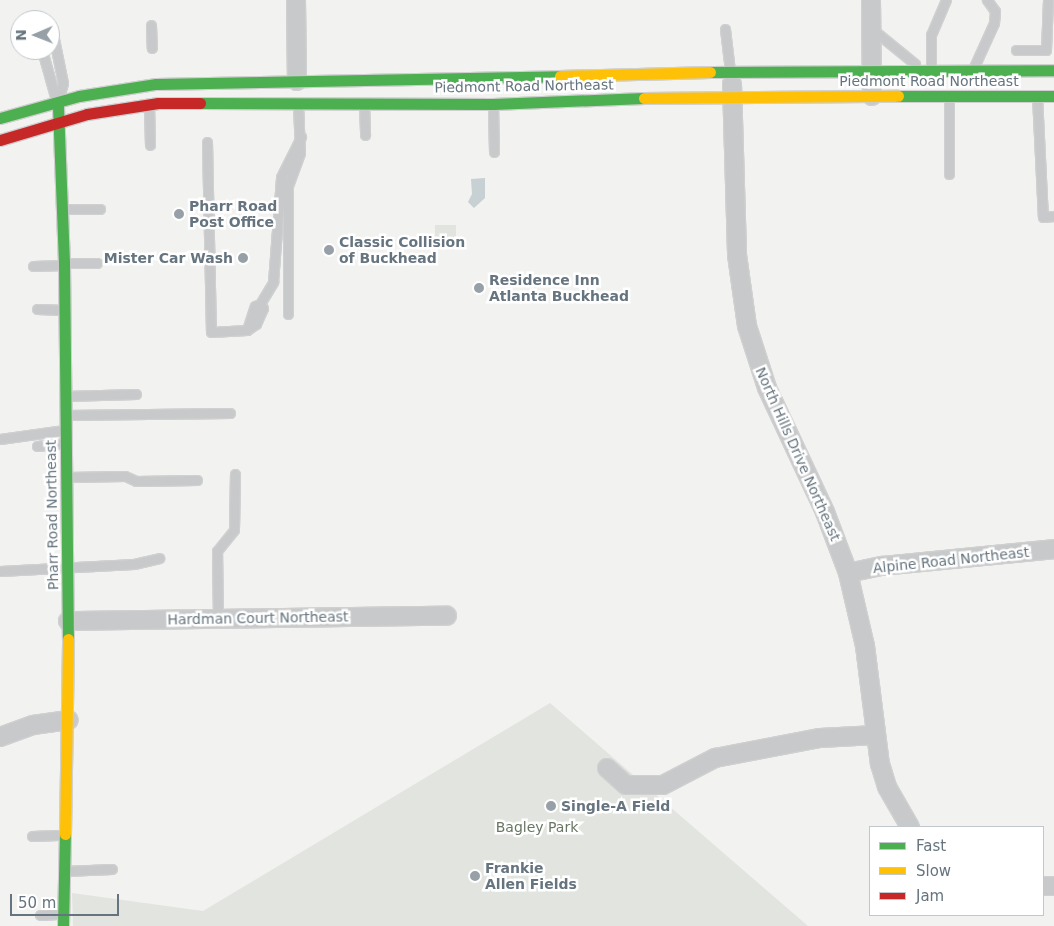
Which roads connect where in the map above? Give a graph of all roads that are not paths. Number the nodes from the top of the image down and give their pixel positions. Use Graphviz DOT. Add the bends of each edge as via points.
graph roads {
  1 [pos="296,0"];
  2 [pos="871,0"];
  3 [pos="946,0"];
  4 [pos="987,0"];
  5 [pos="1048,0"];
  6 [pos="151,26"];
  7 [pos="872,28"];
  8 [pos="725,29"];
  9 [pos="152,48"];
  10 [pos="1016,50"];
  11 [pos="1046,50"];
  12 [pos="45,60"];
  13 [pos="58,60"];
  14 [pos="872,69"];
  15 [pos="926,69"];
  16 [pos="973,70"];
  17 [pos="1050,70"];
  18 [pos="730,71"];
  19 [pos="297,81"];
  20 [pos="949,94"];
  21 [pos="733,95"];
  22 [pos="872,96"];
  23 [pos="1037,96"];
  24 [pos="1054,96"];
  25 [pos="57,103"];
  26 [pos="364,103"];
  27 [pos="298,104"];
  28 [pos="493,104"];
  29 [pos="149,105"];
  30 [pos="0,118"];
  31 [pos="60,123"];
  32 [pos="365,135"];
  33 [pos="301,137"];
  34 [pos="0,140"];
  35 [pos="207,142"];
  36 [pos="150,145"];
  37 [pos="494,152"];
  38 [pos="949,174"];
  39 [pos="100,208"];
  40 [pos="61,209"];
  41 [pos="1054,216"];
  42 [pos="97,263"];
  43 [pos="64,264"];
  44 [pos="33,266"];
  45 [pos="37,309"];
  46 [pos="65,310"];
  47 [pos="288,314"];
  48 [pos="136,394"];
  49 [pos="66,396"];
  50 [pos="230,413"];
  51 [pos="66,415"];
  52 [pos="66,429"];
  53 [pos="0,439"];
  54 [pos="66,443"];
  55 [pos="37,446"];
  56 [pos="235,474"];
  57 [pos="66,477"];
  58 [pos="197,480"];
  59 [pos="1054,549"];
  60 [pos="159,558"];
  61 [pos="67,567"];
  62 [pos="0,571"];
  63 [pos="848,573"];
  64 [pos="447,616"];
  65 [pos="218,619"];
  66 [pos="68,620"];
  67 [pos="69,720"];
  68 [pos="876,735"];
  69 [pos="0,737"];
  70 [pos="606,768"];
  71 [pos="909,826"];
  72 [pos="32,836"];
  73 [pos="65,836"];
  74 [pos="112,870"];
  75 [pos="65,871"];
  76 [pos="40,915"];
  77 [pos="63,920"];
  1 -- 19 [label="street"];
  2 -- 7 [label="street"];
  3 -- 15 [label="lane" via="931,35"];
  4 -- 16 [label="lane" via="995,11 994,23"];
  5 -- 11 [label="lane"];
  6 -- 9 [label="lane"];
  7 -- 14 [label="street"];
  7 -- 15 [label="lane"];
  8 -- 18 [label="lane"];
  10 -- 11 [label="lane"];
  11 -- 17 [label="lane"];
  12 -- 25 [label="lane"];
  13 -- 25 [label="lane" via="63,83"];
  14 -- 15 [label="main road, Piedmont Road Northeast"];
  14 -- 18 [label="main road, Piedmont Road Northeast"];
  14 -- 22 [label="street"];
  15 -- 16 [label="main road, Piedmont Road Northeast"];
  16 -- 17 [label="main road, Piedmont Road Northeast"];
  18 -- 19 [label="main road, Piedmont Road Northeast"];
  18 -- 21 [label="street, North Hills Drive Northeast"];
  19 -- 25 [label="main road, Piedmont Road Northeast" via="156,84 79,96"];
  20 -- 22 [label="main road, Piedmont Road Northeast"];
  20 -- 23 [label="main road, Piedmont Road Northeast"];
  20 -- 38 [label="lane"];
  21 -- 22 [label="main road, Piedmont Road Northeast"];
  21 -- 28 [label="main road, Piedmont Road Northeast"];
  21 -- 63 [label="street, North Hills Drive Northeast" via="737,255 747,326 767,388 825,512"];
  23 -- 24 [label="main road, Piedmont Road Northeast"];
  23 -- 41 [label="lane" via="1043,216"];
  25 -- 30 [label="main road, Piedmont Road Northeast"];
  25 -- 31 [label="main road, Pharr Road Northeast"];
  26 -- 27 [label="main road, Piedmont Road Northeast"];
  26 -- 28 [label="main road, Piedmont Road Northeast"];
  26 -- 32 [label="lane"];
  27 -- 29 [label="main road, Piedmont Road Northeast"];
  27 -- 33 [label="lane"];
  28 -- 37 [label="lane"];
  29 -- 31 [label="main road, Piedmont Road Northeast" via="95,112"];
  29 -- 36 [label="lane"];
  31 -- 34 [label="main road, Piedmont Road Northeast"];
  31 -- 40 [label="main road, Pharr Road Northeast"];
  33 -- 35 [label="lane" via="281,177 273,282 260,304 263,308 256,324 247,330 211,332"];
  33 -- 47 [label="lane" via="300,153 288,186"];
  39 -- 40 [label="lane"];
  40 -- 43 [label="main road, Pharr Road Northeast"];
  42 -- 43 [label="lane"];
  43 -- 44 [label="lane"];
  43 -- 46 [label="main road, Pharr Road Northeast"];
  45 -- 46 [label="lane"];
  46 -- 49 [label="main road, Pharr Road Northeast"];
  48 -- 49 [label="lane"];
  49 -- 51 [label="main road, Pharr Road Northeast"];
  50 -- 51 [label="lane"];
  51 -- 52 [label="main road, Pharr Road Northeast"];
  52 -- 53 [label="lane"];
  52 -- 54 [label="main road, Pharr Road Northeast"];
  54 -- 55 [label="lane"];
  54 -- 57 [label="main road, Pharr Road Northeast"];
  56 -- 65 [label="lane" via="234,530 217,551"];
  57 -- 58 [label="lane"];
  57 -- 61 [label="main road, Pharr Road Northeast"];
  59 -- 63 [label="street, Alpine Road Northeast" via="882,566"];
  60 -- 61 [label="lane" via="134,564"];
  61 -- 62 [label="lane"];
  61 -- 66 [label="main road, Pharr Road Northeast"];
  63 -- 68 [label="street, North Hills Drive Northeast" via="865,646"];
  64 -- 65 [label="street, Hardman Court Northeast"];
  65 -- 66 [label="street, Hardman Court Northeast"];
  66 -- 67 [label="main road, Pharr Road Northeast"];
  67 -- 69 [label="street" via="33,725"];
  67 -- 73 [label="main road, Pharr Road Northeast"];
  68 -- 70 [label="street" via="820,738 715,758 663,785 626,785"];
  68 -- 71 [label="street, North Hills Drive Northeast" via="887,787"];
  72 -- 73 [label="lane"];
  73 -- 75 [label="main road, Pharr Road Northeast"];
  74 -- 75 [label="lane"];
  75 -- 77 [label="main road, Pharr Road Northeast"];
  76 -- 77 [label="lane"];
}
